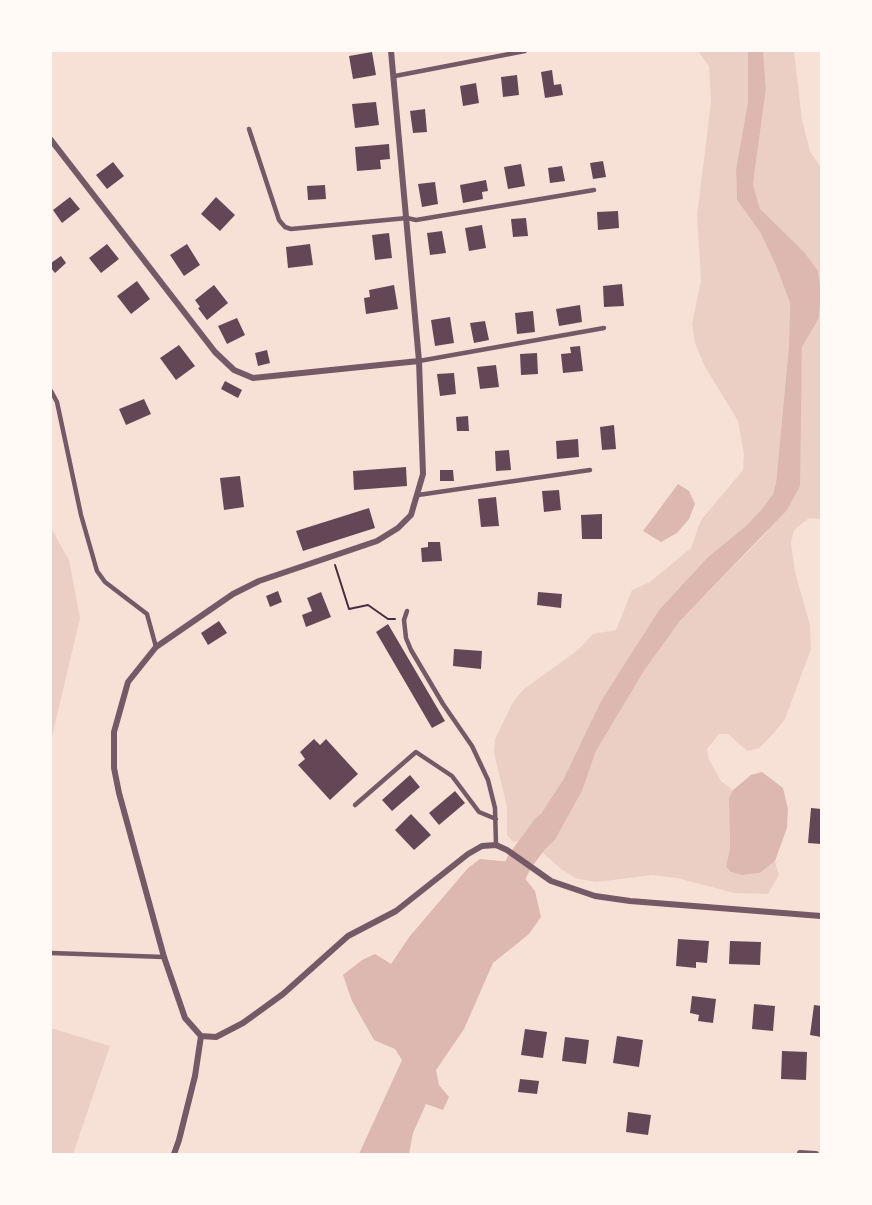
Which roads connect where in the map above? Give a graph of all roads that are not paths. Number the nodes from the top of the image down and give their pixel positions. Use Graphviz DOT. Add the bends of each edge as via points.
graph roads {
  1 [pos="391,51"];
  2 [pos="525,51"];
  3 [pos="394,76"];
  4 [pos="249,129"];
  5 [pos="51,140"];
  6 [pos="594,190"];
  7 [pos="406,218"];
  8 [pos="604,328"];
  9 [pos="419,361"];
  10 [pos="51,391"];
  11 [pos="590,470"];
  12 [pos="418,495"];
  13 [pos="407,611"];
  14 [pos="156,647"];
  15 [pos="355,805"];
  16 [pos="496,819"];
  17 [pos="496,845"];
  18 [pos="821,916"];
  19 [pos="51,953"];
  20 [pos="164,957"];
  21 [pos="201,1036"];
  22 [pos="800,1153"];
  23 [pos="174,1154"];
  24 [pos="816,1154"];
  1 -- 3 [label="street"];
  2 -- 3 [label="lane"];
  3 -- 7 [label="street"];
  4 -- 7 [label="lane" via="279,220 285,227"];
  5 -- 9 [label="street" via="215,352 234,370 253,378"];
  6 -- 7 [label="lane"];
  7 -- 9 [label="street"];
  8 -- 9 [label="lane"];
  9 -- 12 [label="street" via="423,474"];
  10 -- 14 [label="lane" via="57,402 97,571 105,582 147,614"];
  11 -- 12 [label="lane"];
  12 -- 14 [label="street" via="411,515 377,541 259,581 233,594"];
  13 -- 16 [label="lane" via="404,620 411,650 472,746 488,780"];
  14 -- 20 [label="street" via="128,682 114,732 114,768"];
  15 -- 16 [label="lane" via="416,752 452,776 479,812"];
  16 -- 17 [label="lane"];
  17 -- 18 [label="street" via="551,881 595,896"];
  17 -- 21 [label="street" via="482,846 468,854 396,911 348,936 283,994 243,1023 216,1037"];
  19 -- 20 [label="lane"];
  20 -- 21 [label="street" via="186,1017"];
  21 -- 23 [label="street" via="195,1076"];
  22 -- 24 [label="street"];
}
